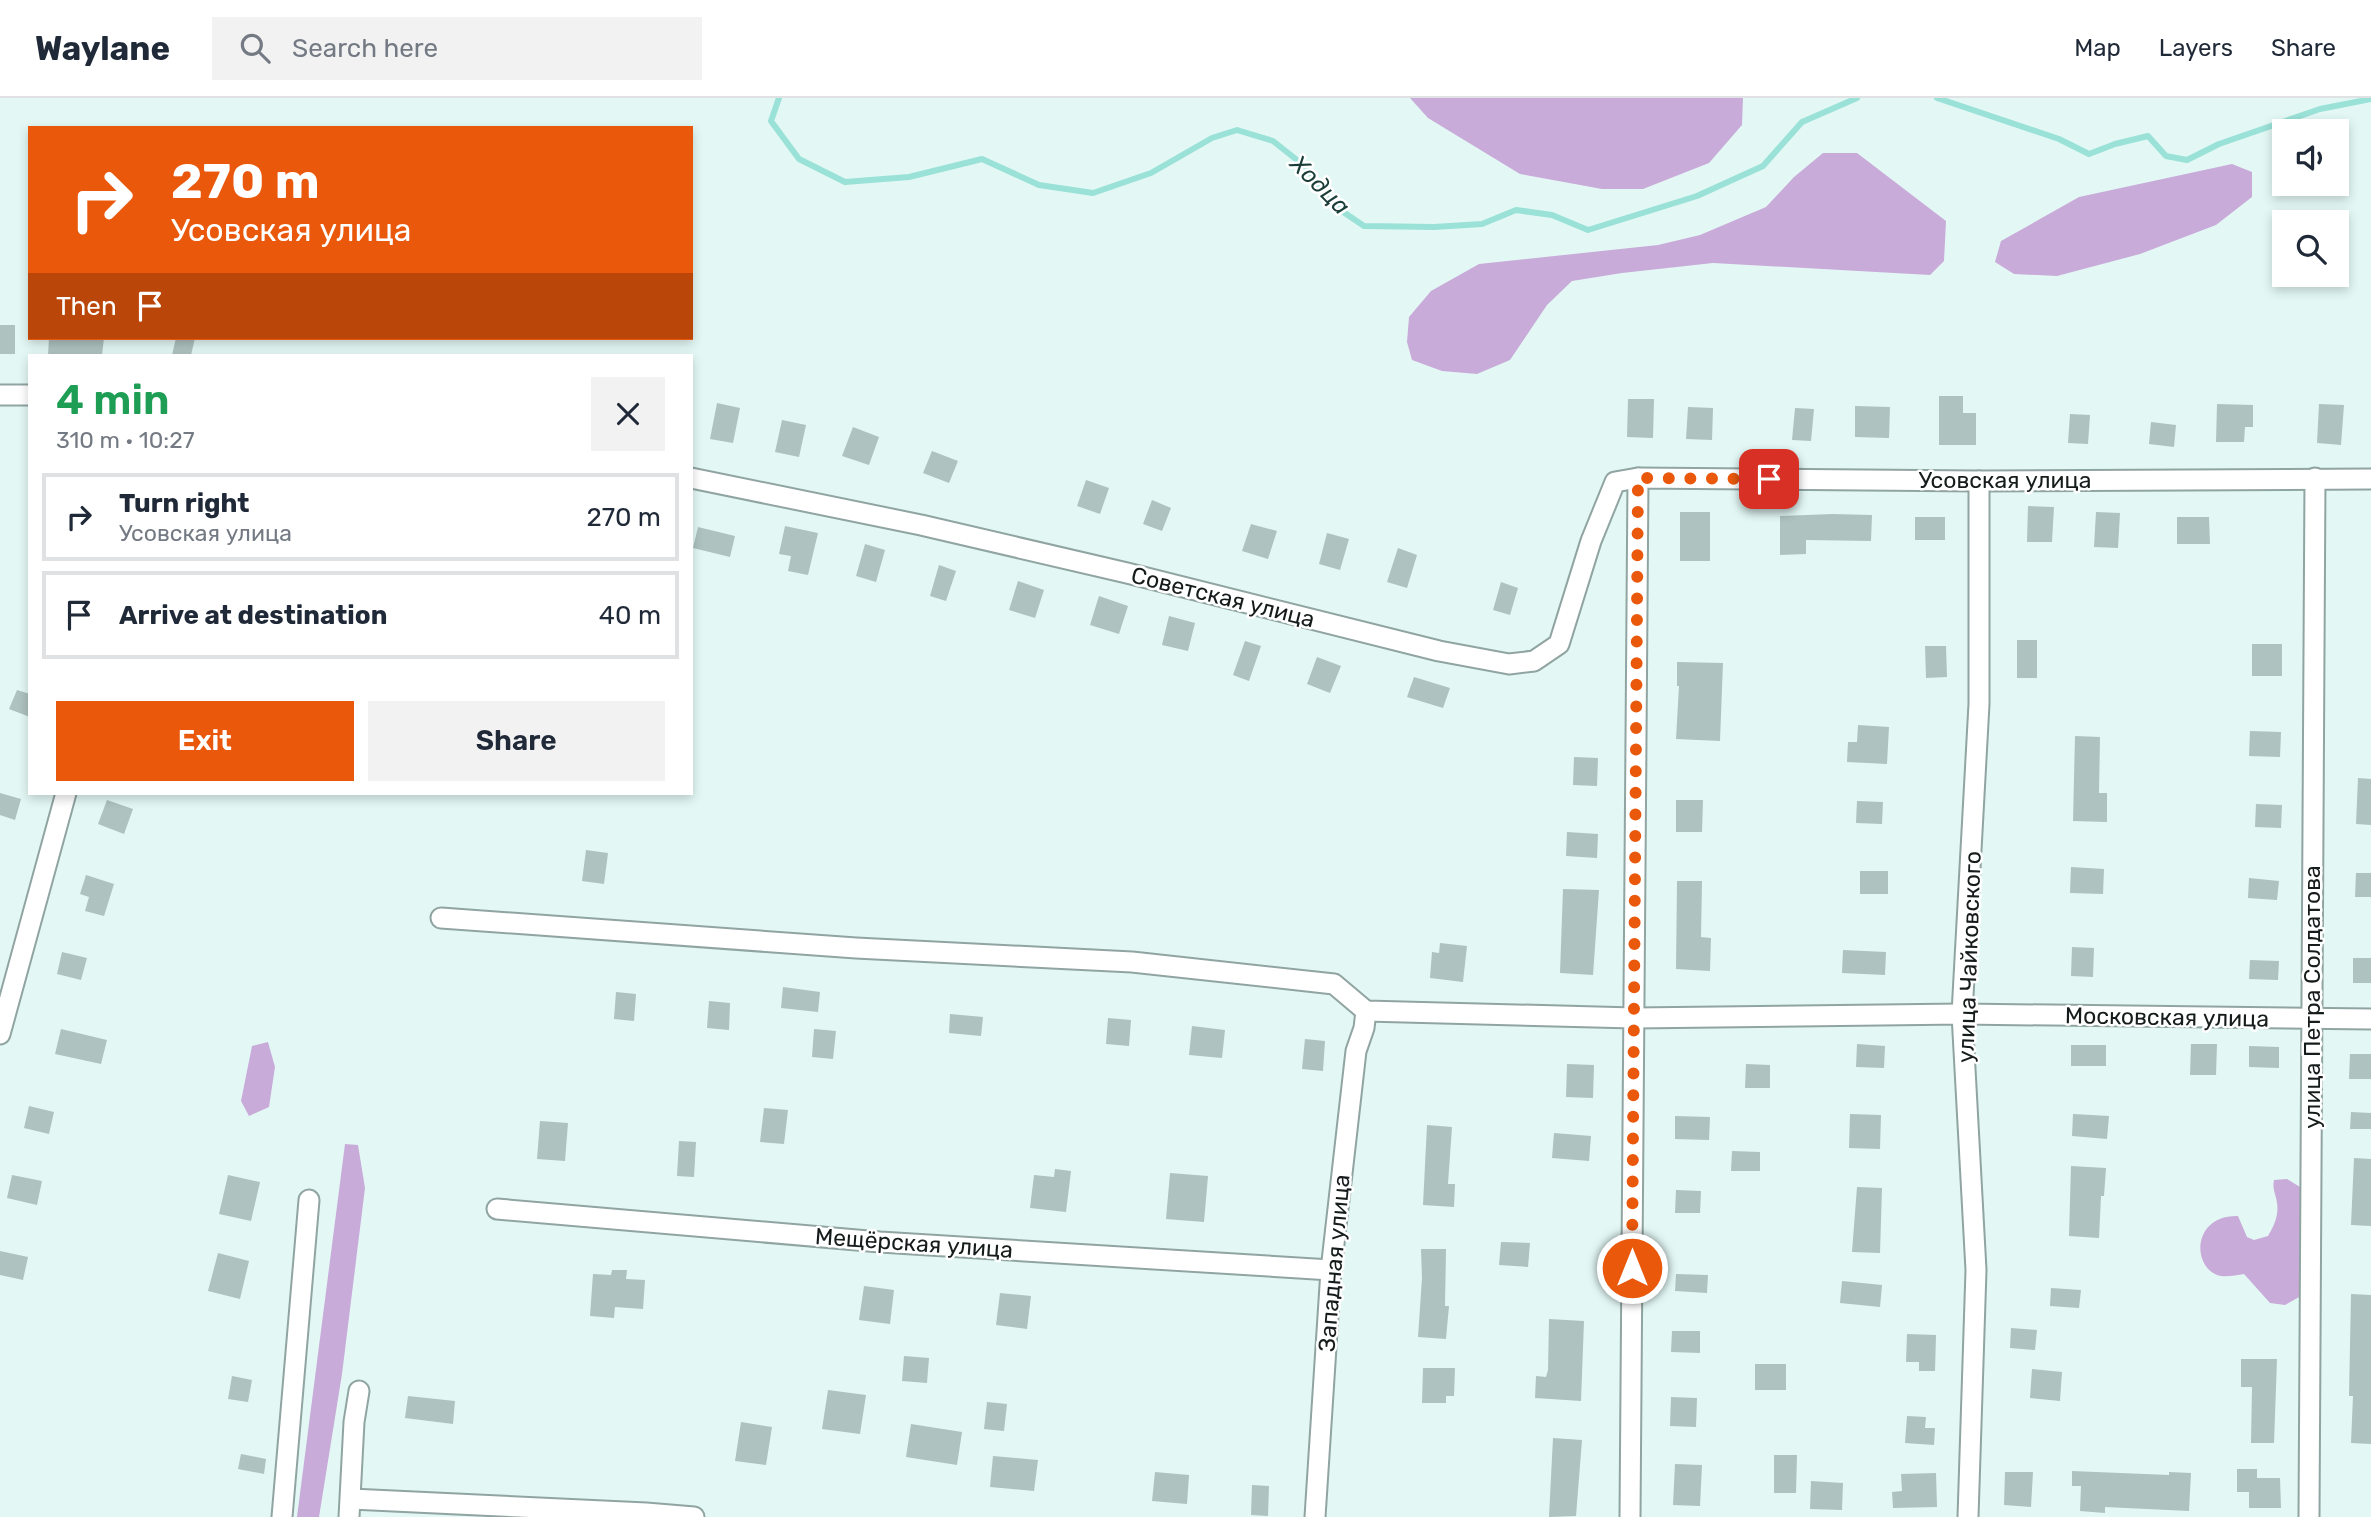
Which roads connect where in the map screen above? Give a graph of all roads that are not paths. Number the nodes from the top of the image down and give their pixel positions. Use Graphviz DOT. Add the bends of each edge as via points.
graph roads {
  1 [pos="0,395"];
  2 [pos="28,395"];
  3 [pos="693,478"];
  4 [pos="1638,478"];
  5 [pos="2315,478"];
  6 [pos="2371,479"];
  7 [pos="1979,481"];
  8 [pos="65,795"];
  9 [pos="441,918"];
  10 [pos="1366,1012"];
  11 [pos="1962,1014"];
  12 [pos="1634,1018"];
  13 [pos="2312,1018"];
  14 [pos="2371,1019"];
  15 [pos="0,1034"];
  16 [pos="309,1200"];
  17 [pos="497,1209"];
  18 [pos="1331,1270"];
  19 [pos="359,1391"];
  20 [pos="350,1508"];
  21 [pos="282,1517"];
  22 [pos="694,1517"];
  23 [pos="1315,1517"];
  24 [pos="1630,1517"];
  25 [pos="1968,1517"];
  26 [pos="2309,1517"];
  1 -- 2 [label="street"];
  3 -- 4 [label="street, Советская улица" via="922,525 1509,664 1534,662 1559,644 1615,482"];
  4 -- 7 [label="street, Усовская улица"];
  4 -- 12 [label="street"];
  5 -- 6 [label="street, Усовская улица"];
  5 -- 7 [label="street, Усовская улица"];
  5 -- 13 [label="street, улица Петра Солдатова"];
  7 -- 11 [label="street, улица Чайковского" via="1979,704"];
  8 -- 15 [label="street"];
  9 -- 10 [label="street" via="856,948 1132,962 1334,984"];
  10 -- 12 [label="street, Московская улица"];
  10 -- 18 [label="street, Западная улица" via="1356,1051"];
  11 -- 12 [label="street, Московская улица"];
  11 -- 13 [label="street, Московская улица"];
  11 -- 25 [label="street, улица Чайковского" via="1976,1270"];
  12 -- 24 [label="street"];
  13 -- 14 [label="street, Московская улица"];
  13 -- 26 [label="street, улица Петра Солдатова"];
  16 -- 21 [label="street"];
  17 -- 18 [label="street, Мещёрская улица" via="880,1242"];
  18 -- 23 [label="street, Западная улица"];
  19 -- 20 [label="street"];
  20 -- 22 [label="street"];
}
